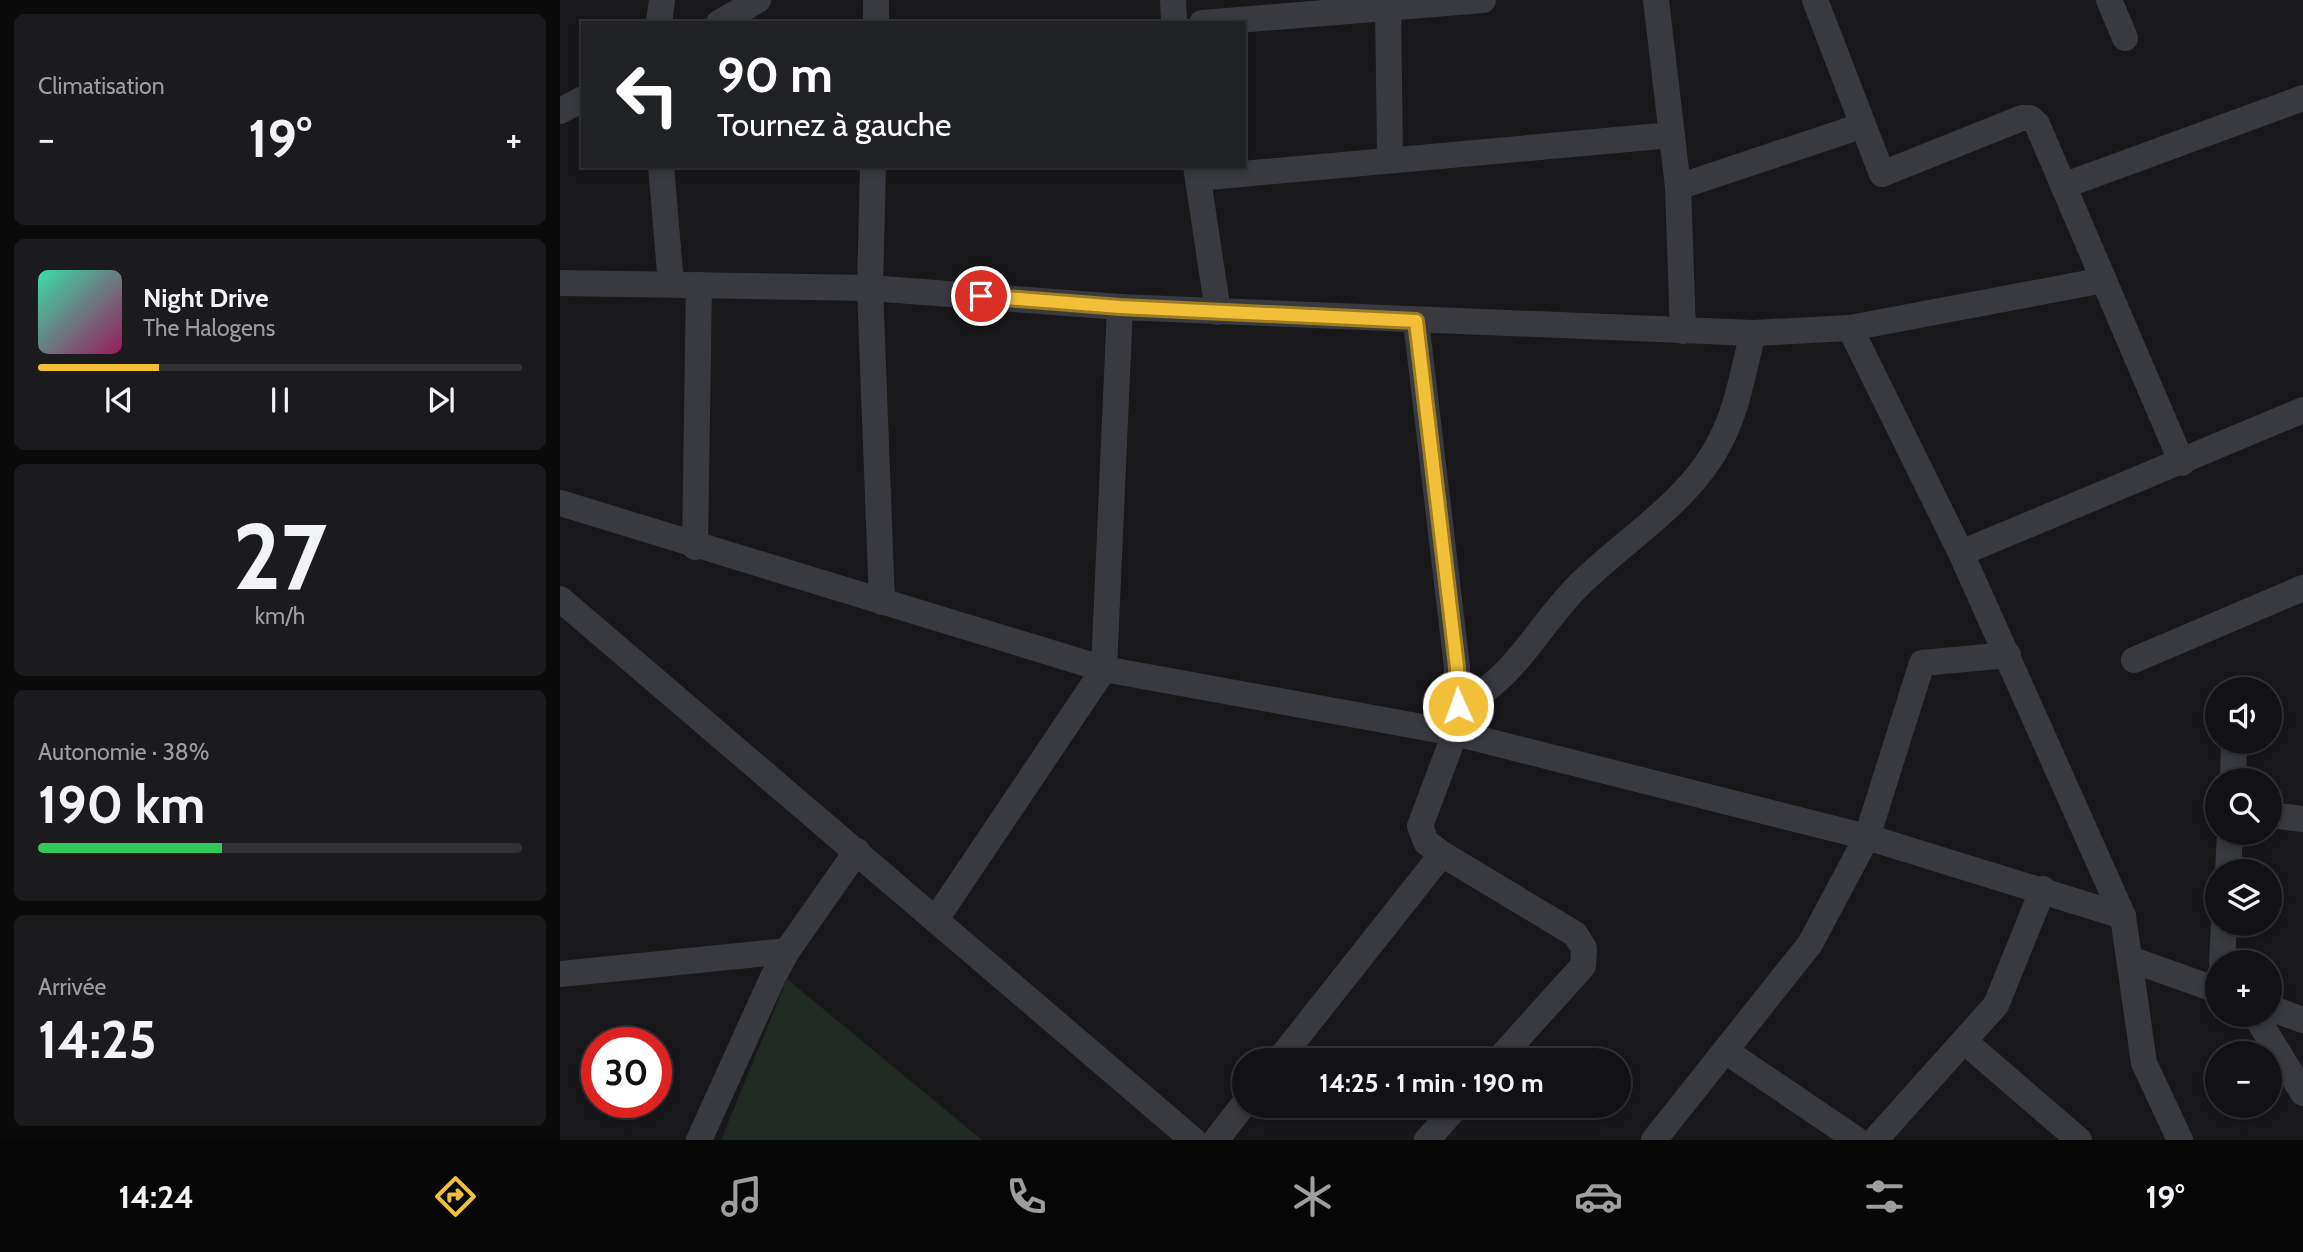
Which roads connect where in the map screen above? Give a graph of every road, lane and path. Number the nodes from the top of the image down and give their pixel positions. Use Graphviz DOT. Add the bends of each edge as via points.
graph roads {
  1 [pos="662,0"];
  2 [pos="758,0"];
  3 [pos="876,0"];
  4 [pos="1173,0"];
  5 [pos="1483,0"];
  6 [pos="1656,0"];
  7 [pos="2109,0"];
  8 [pos="1824,3"];
  9 [pos="1389,4"];
  10 [pos="659,21"];
  11 [pos="722,21"];
  12 [pos="876,21"];
  13 [pos="1174,21"];
  14 [pos="1222,21"];
  15 [pos="2125,38"];
  16 [pos="2303,97"];
  17 [pos="581,100"];
  18 [pos="560,111"];
  19 [pos="1861,126"];
  20 [pos="1672,135"];
  21 [pos="1390,160"];
  22 [pos="661,168"];
  23 [pos="873,168"];
  24 [pos="1197,172"];
  25 [pos="2063,186"];
  26 [pos="1678,187"];
  27 [pos="2104,280"];
  28 [pos="560,283"];
  29 [pos="671,285"];
  30 [pos="699,285"];
  31 [pos="870,288"];
  32 [pos="1120,307"];
  33 [pos="1218,312"];
  34 [pos="1416,321"];
  35 [pos="1850,328"];
  36 [pos="1683,331"];
  37 [pos="1753,332"];
  38 [pos="2303,410"];
  39 [pos="2182,463"];
  40 [pos="560,503"];
  41 [pos="695,547"];
  42 [pos="1961,553"];
  43 [pos="2303,588"];
  44 [pos="560,599"];
  45 [pos="882,601"];
  46 [pos="2008,655"];
  47 [pos="2134,660"];
  48 [pos="1104,669"];
  49 [pos="1458,706"];
  50 [pos="1455,733"];
  51 [pos="2282,817"];
  52 [pos="2303,820"];
  53 [pos="1867,837"];
  54 [pos="857,851"];
  55 [pos="1441,855"];
  56 [pos="2043,889"];
  57 [pos="2123,916"];
  58 [pos="936,919"];
  59 [pos="787,951"];
  60 [pos="2130,959"];
  61 [pos="560,974"];
  62 [pos="2205,986"];
  63 [pos="2282,1012"];
  64 [pos="2303,1020"];
  65 [pos="2262,1027"];
  66 [pos="1964,1041"];
  67 [pos="1288,1048"];
  68 [pos="1509,1048"];
  69 [pos="1727,1052"];
  70 [pos="2303,1093"];
  71 [pos="1233,1118"];
  72 [pos="1446,1118"];
  73 [pos="699,1140"];
  74 [pos="1193,1140"];
  75 [pos="1216,1140"];
  76 [pos="1427,1140"];
  77 [pos="1654,1140"];
  78 [pos="1857,1140"];
  79 [pos="1875,1140"];
  80 [pos="2078,1140"];
  81 [pos="2180,1140"];
  1 -- 10 [label="street"];
  2 -- 11 [label="street"];
  3 -- 12 [label="street"];
  4 -- 13 [label="street"];
  5 -- 9 [label="street"];
  6 -- 20 [label="street"];
  7 -- 15 [label="street"];
  8 -- 19 [label="street"];
  9 -- 14 [label="street"];
  9 -- 21 [label="street"];
  16 -- 25 [label="street"];
  17 -- 18 [label="street"];
  19 -- 25 [label="street" via="1879,171 1885,174 2030,118 2037,124"];
  19 -- 26 [label="street"];
  20 -- 21 [label="street"];
  20 -- 26 [label="street"];
  21 -- 24 [label="street"];
  22 -- 29 [label="street"];
  23 -- 31 [label="street"];
  24 -- 33 [label="street"];
  25 -- 27 [label="street"];
  26 -- 36 [label="street"];
  27 -- 35 [label="street"];
  27 -- 39 [label="street"];
  28 -- 29 [label="street"];
  29 -- 30 [label="street"];
  30 -- 31 [label="street"];
  30 -- 41 [label="street"];
  31 -- 32 [label="street"];
  31 -- 45 [label="street"];
  32 -- 33 [label="street"];
  32 -- 48 [label="street"];
  33 -- 34 [label="street"];
  34 -- 36 [label="street"];
  34 -- 49 [label="street"];
  35 -- 37 [label="street"];
  35 -- 42 [label="street"];
  36 -- 37 [label="street"];
  37 -- 49 [label="street" via="1722,439 1693,483 1576,588 1505,675 1484,694"];
  38 -- 39 [label="street"];
  39 -- 42 [label="street"];
  40 -- 41 [label="street"];
  41 -- 45 [label="street"];
  42 -- 46 [label="street"];
  43 -- 47 [label="street"];
  44 -- 54 [label="street"];
  45 -- 48 [label="street"];
  46 -- 53 [label="street" via="1922,663"];
  46 -- 57 [label="street"];
  48 -- 50 [label="street"];
  48 -- 58 [label="street"];
  49 -- 50 [label="street"];
  50 -- 53 [label="street"];
  50 -- 55 [label="street" via="1420,826 1426,842"];
  51 -- 52 [label="street"];
  53 -- 56 [label="street"];
  53 -- 69 [label="street" via="1810,944"];
  54 -- 58 [label="street"];
  54 -- 59 [label="street"];
  55 -- 67 [label="street"];
  55 -- 68 [label="street" via="1575,934 1584,948 1583,966"];
  56 -- 57 [label="street"];
  56 -- 66 [label="street" via="1996,1005"];
  57 -- 60 [label="street"];
  58 -- 74 [label="street"];
  59 -- 61 [label="street"];
  59 -- 73 [label="street"];
  60 -- 62 [label="street"];
  60 -- 81 [label="street" via="2144,1063"];
  63 -- 64 [label="street"];
  65 -- 70 [label="street"];
  66 -- 79 [label="street"];
  66 -- 80 [label="street"];
  69 -- 77 [label="street"];
  69 -- 78 [label="street"];
  71 -- 75 [label="street"];
  72 -- 76 [label="street"];
}
